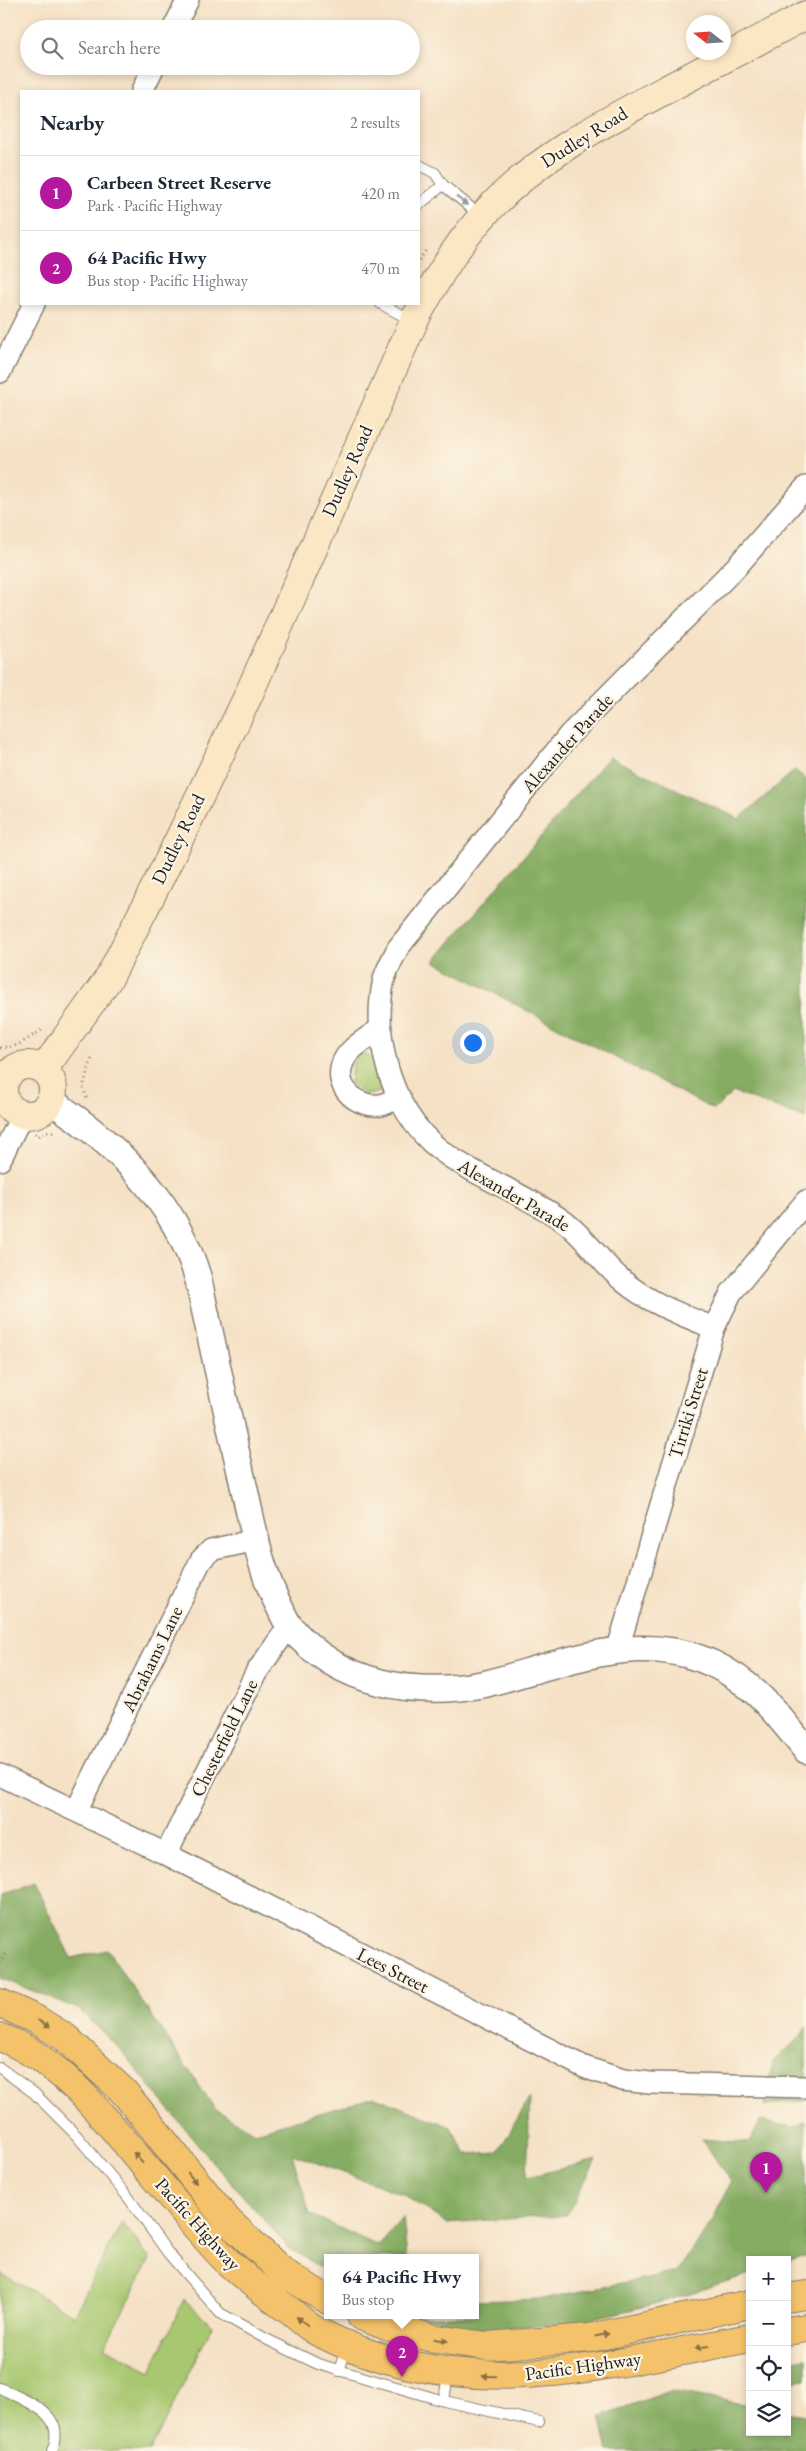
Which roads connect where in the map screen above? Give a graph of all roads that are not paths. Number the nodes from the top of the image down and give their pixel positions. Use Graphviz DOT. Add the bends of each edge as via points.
graph roads {
  1 [pos="188,0"];
  2 [pos="806,16"];
  3 [pos="178,20"];
  4 [pos="150,75"];
  5 [pos="142,90"];
  6 [pos="420,166"];
  7 [pos="444,185"];
  8 [pos="420,204"];
  9 [pos="482,217"];
  10 [pos="34,305"];
  11 [pos="383,305"];
  12 [pos="414,321"];
  13 [pos="0,372"];
  14 [pos="806,487"];
  15 [pos="381,1028"];
  16 [pos="43,1070"];
  17 [pos="1,1089"];
  18 [pos="400,1098"];
  19 [pos="51,1101"];
  20 [pos="28,1124"];
  21 [pos="0,1160"];
  22 [pos="806,1201"];
  23 [pos="714,1328"];
  24 [pos="256,1540"];
  25 [pos="289,1626"];
  26 [pos="618,1648"];
  27 [pos="806,1750"];
  28 [pos="0,1775"];
  29 [pos="76,1812"];
  30 [pos="166,1854"];
  31 [pos="0,2003"];
  32 [pos="0,2038"];
  33 [pos="0,2068"];
  34 [pos="806,2087"];
  35 [pos="806,2295"];
  36 [pos="791,2297"];
  37 [pos="324,2298"];
  38 [pos="746,2305"];
  39 [pos="368,2319"];
  40 [pos="806,2328"];
  41 [pos="791,2331"];
  42 [pos="746,2339"];
  43 [pos="347,2345"];
  44 [pos="339,2371"];
  45 [pos="448,2373"];
  46 [pos="0,2388"];
  47 [pos="444,2401"];
  48 [pos="540,2422"];
  49 [pos="52,2451"];
  1 -- 3 [label="street"];
  2 -- 9 [label="main road, Dudley Road" via="616,116 541,163"];
  4 -- 5 [label="street"];
  6 -- 7 [label="lane" via="435,173"];
  7 -- 8 [label="lane"];
  7 -- 9 [label="lane, one-way"];
  9 -- 12 [label="main road, Dudley Road" via="444,265"];
  10 -- 13 [label="street"];
  11 -- 12 [label="lane"];
  12 -- 16 [label="main road, Dudley Road" via="248,696 170,858 109,978"];
  14 -- 15 [label="street, Alexander Parade" via="738,565 569,735 398,948 385,978 380,1009"];
  15 -- 18 [label="street, Alexander Parade" via="387,1066"];
  15 -- 18 [label="street" via="346,1058 342,1065 343,1085 353,1099 371,1105"];
  16 -- 17 [label="main road" via="36,1066 20,1066 9,1072"];
  16 -- 19 [label="main road" via="52,1083"];
  17 -- 20 [label="main road" via="6,1104"];
  18 -- 23 [label="street, Alexander Parade" via="415,1125 438,1148 574,1229 624,1282 665,1308"];
  19 -- 20 [label="main road"];
  19 -- 24 [label="street" via="95,1131 125,1158 152,1190 183,1238 198,1278"];
  20 -- 21 [label="street"];
  22 -- 23 [label="street, Tirriki Street" via="731,1293"];
  23 -- 26 [label="street, Tirriki Street"];
  24 -- 25 [label="street" via="262,1567"];
  24 -- 29 [label="street, Abrahams Lane" via="211,1550 201,1560"];
  25 -- 26 [label="street" via="332,1663 388,1685 425,1690 485,1684"];
  25 -- 30 [label="street, Chesterfield Lane" via="256,1673"];
  26 -- 27 [label="street" via="666,1649 689,1653 709,1662 762,1699"];
  28 -- 29 [label="street, Lees Street"];
  29 -- 30 [label="street, Lees Street"];
  30 -- 34 [label="street, Lees Street" via="584,2067 623,2080 650,2083"];
  31 -- 37 [label="highway, Pacific Highway, one-way" via="66,2038 124,2092 228,2221 284,2273"];
  43 -- 32 [label="highway, Pacific Highway, one-way" via="316,2331 228,2261 85,2098 39,2058"];
  33 -- 44 [label="lane" via="34,2093 77,2136 128,2197 168,2253 220,2312 268,2340"];
  35 -- 36 [label="highway"];
  39 -- 38 [label="highway, Pacific Highway, one-way" via="436,2339 486,2346 590,2338"];
  40 -- 41 [label="highway"];
  42 -- 45 [label="highway, Pacific Highway, one-way" via="553,2373 512,2376"];
  43 -- 44 [label="lane"];
  43 -- 45 [label="highway, Pacific Highway" via="382,2359"];
  44 -- 47 [label="lane"];
  45 -- 47 [label="lane"];
  46 -- 49 [label="lane" via="45,2412 54,2421 57,2431"];
  47 -- 48 [label="lane"];
}
